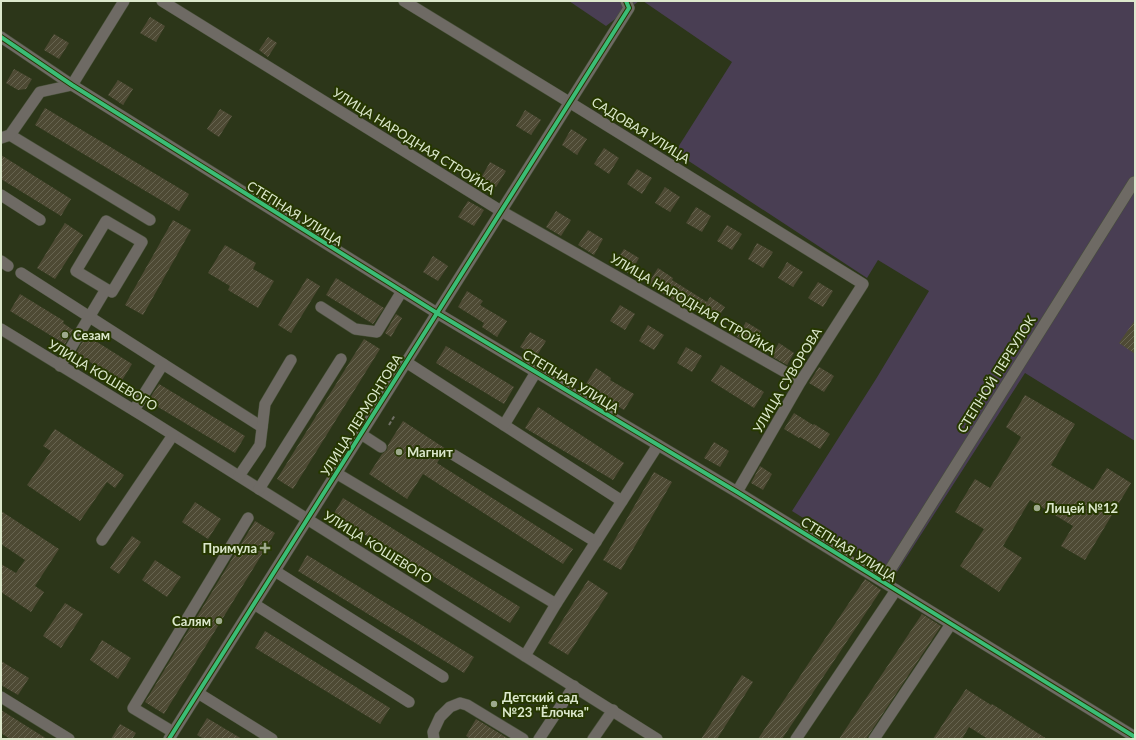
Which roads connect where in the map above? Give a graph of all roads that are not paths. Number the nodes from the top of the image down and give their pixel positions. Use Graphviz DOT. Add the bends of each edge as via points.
graph roads {
  1 [pos="124,1"];
  2 [pos="162,1"];
  3 [pos="404,1"];
  4 [pos="626,1"];
  5 [pos="1,37"];
  6 [pos="72,85"];
  7 [pos="569,102"];
  8 [pos="6,137"];
  9 [pos="1134,182"];
  10 [pos="1,195"];
  11 [pos="501,211"];
  12 [pos="40,220"];
  13 [pos="150,220"];
  14 [pos="21,273"];
  15 [pos="863,284"];
  16 [pos="106,289"];
  17 [pos="402,291"];
  18 [pos="321,307"];
  19 [pos="437,313"];
  20 [pos="90,317"];
  21 [pos="1,329"];
  22 [pos="341,359"];
  23 [pos="291,360"];
  24 [pos="406,362"];
  25 [pos="163,364"];
  26 [pos="60,366"];
  27 [pos="536,372"];
  28 [pos="801,381"];
  29 [pos="134,410"];
  30 [pos="504,425"];
  31 [pos="262,427"];
  32 [pos="361,434"];
  33 [pos="173,435"];
  34 [pos="658,445"];
  35 [pos="381,447"];
  36 [pos="454,456"];
  37 [pos="336,473"];
  38 [pos="239,476"];
  39 [pos="259,489"];
  40 [pos="737,492"];
  41 [pos="622,501"];
  42 [pos="248,518"];
  43 [pos="307,519"];
  44 [pos="102,540"];
  45 [pos="596,542"];
  46 [pos="275,570"];
  47 [pos="882,581"];
  48 [pos="896,590"];
  49 [pos="254,604"];
  50 [pos="556,604"];
  51 [pos="951,624"];
  52 [pos="525,656"];
  53 [pos="443,677"];
  54 [pos="574,686"];
  55 [pos="198,693"];
  56 [pos="1,697"];
  57 [pos="409,702"];
  58 [pos="613,710"];
  59 [pos="57,736"];
  60 [pos="171,736"];
  61 [pos="1131,737"];
  62 [pos="69,739"];
  63 [pos="272,739"];
  64 [pos="434,739"];
  65 [pos="523,739"];
  66 [pos="539,739"];
  67 [pos="593,739"];
  68 [pos="657,739"];
  69 [pos="796,739"];
  70 [pos="874,739"];
  1 -- 6 [label="street"];
  2 -- 11 [label="street, УЛИЦА НАРОДНАЯ СТРОЙКА"];
  3 -- 7 [label="street, САДОВАЯ УЛИЦА"];
  4 -- 7 [label="street, УЛИЦА ЛЕРМОНТОВА" via="629,8"];
  5 -- 6 [label="street, СТЕПНАЯ УЛИЦА"];
  6 -- 8 [label="street" via="40,92"];
  6 -- 17 [label="street, СТЕПНАЯ УЛИЦА"];
  7 -- 11 [label="street, УЛИЦА ЛЕРМОНТОВА"];
  7 -- 15 [label="street, САДОВАЯ УЛИЦА"];
  8 -- 13 [label="street"];
  9 -- 47 [label="street, СТЕПНОЙ ПЕРЕУЛОК"];
  10 -- 12 [label="street"];
  11 -- 19 [label="street, УЛИЦА ЛЕРМОНТОВА"];
  11 -- 28 [label="street, УЛИЦА НАРОДНАЯ СТРОЙКА"];
  14 -- 20 [label="street"];
  15 -- 28 [label="street, УЛИЦА СУВОРОВА"];
  16 -- 16 [label="street" via="76,271 106,221 142,242 112,292"];
  16 -- 20 [label="street"];
  17 -- 18 [label="street" via="376,332 355,329"];
  17 -- 19 [label="street, СТЕПНАЯ УЛИЦА"];
  19 -- 24 [label="street, УЛИЦА ЛЕРМОНТОВА"];
  19 -- 27 [label="street, СТЕПНАЯ УЛИЦА"];
  20 -- 25 [label="street"];
  20 -- 26 [label="street"];
  21 -- 26 [label="street, УЛИЦА КОШЕВОГО"];
  22 -- 39 [label="street"];
  23 -- 31 [label="street" via="265,404"];
  24 -- 30 [label="street"];
  24 -- 32 [label="street, УЛИЦА ЛЕРМОНТОВА"];
  25 -- 29 [label="street"];
  25 -- 31 [label="street"];
  26 -- 29 [label="street, УЛИЦА КОШЕВОГО"];
  27 -- 30 [label="street"];
  27 -- 34 [label="street, СТЕПНАЯ УЛИЦА"];
  28 -- 40 [label="street, УЛИЦА СУВОРОВА"];
  29 -- 33 [label="street, УЛИЦА КОШЕВОГО"];
  30 -- 41 [label="street"];
  31 -- 38 [label="street" via="260,445"];
  32 -- 35 [label="street"];
  32 -- 37 [label="street, УЛИЦА ЛЕРМОНТОВА"];
  33 -- 38 [label="street, УЛИЦА КОШЕВОГО"];
  33 -- 44 [label="street"];
  34 -- 40 [label="street, СТЕПНАЯ УЛИЦА"];
  34 -- 41 [label="street"];
  36 -- 45 [label="street"];
  37 -- 43 [label="street, УЛИЦА ЛЕРМОНТОВА"];
  37 -- 50 [label="street"];
  38 -- 39 [label="street, УЛИЦА КОШЕВОГО"];
  39 -- 43 [label="street, УЛИЦА КОШЕВОГО"];
  40 -- 47 [label="street, СТЕПНАЯ УЛИЦА"];
  41 -- 45 [label="street"];
  42 -- 60 [label="street" via="133,708"];
  43 -- 46 [label="street, УЛИЦА ЛЕРМОНТОВА"];
  43 -- 52 [label="street, УЛИЦА КОШЕВОГО"];
  45 -- 50 [label="street"];
  46 -- 49 [label="street, УЛИЦА ЛЕРМОНТОВА"];
  46 -- 53 [label="street"];
  47 -- 48 [label="street, СТЕПНАЯ УЛИЦА"];
  48 -- 51 [label="street, СТЕПНАЯ УЛИЦА"];
  48 -- 69 [label="street"];
  49 -- 55 [label="street, УЛИЦА ЛЕРМОНТОВА"];
  49 -- 57 [label="street"];
  50 -- 52 [label="street"];
  51 -- 61 [label="street, СТЕПНАЯ УЛИЦА"];
  51 -- 70 [label="street"];
  52 -- 54 [label="street, УЛИЦА КОШЕВОГО"];
  54 -- 58 [label="street, УЛИЦА КОШЕВОГО"];
  54 -- 66 [label="street"];
  55 -- 60 [label="street, УЛИЦА ЛЕРМОНТОВА"];
  55 -- 63 [label="street"];
  56 -- 59 [label="street"];
  58 -- 67 [label="street"];
  58 -- 68 [label="street, УЛИЦА КОШЕВОГО"];
  59 -- 62 [label="street"];
  64 -- 65 [label="street" via="433,732 440,717 450,707 460,703"];
}
